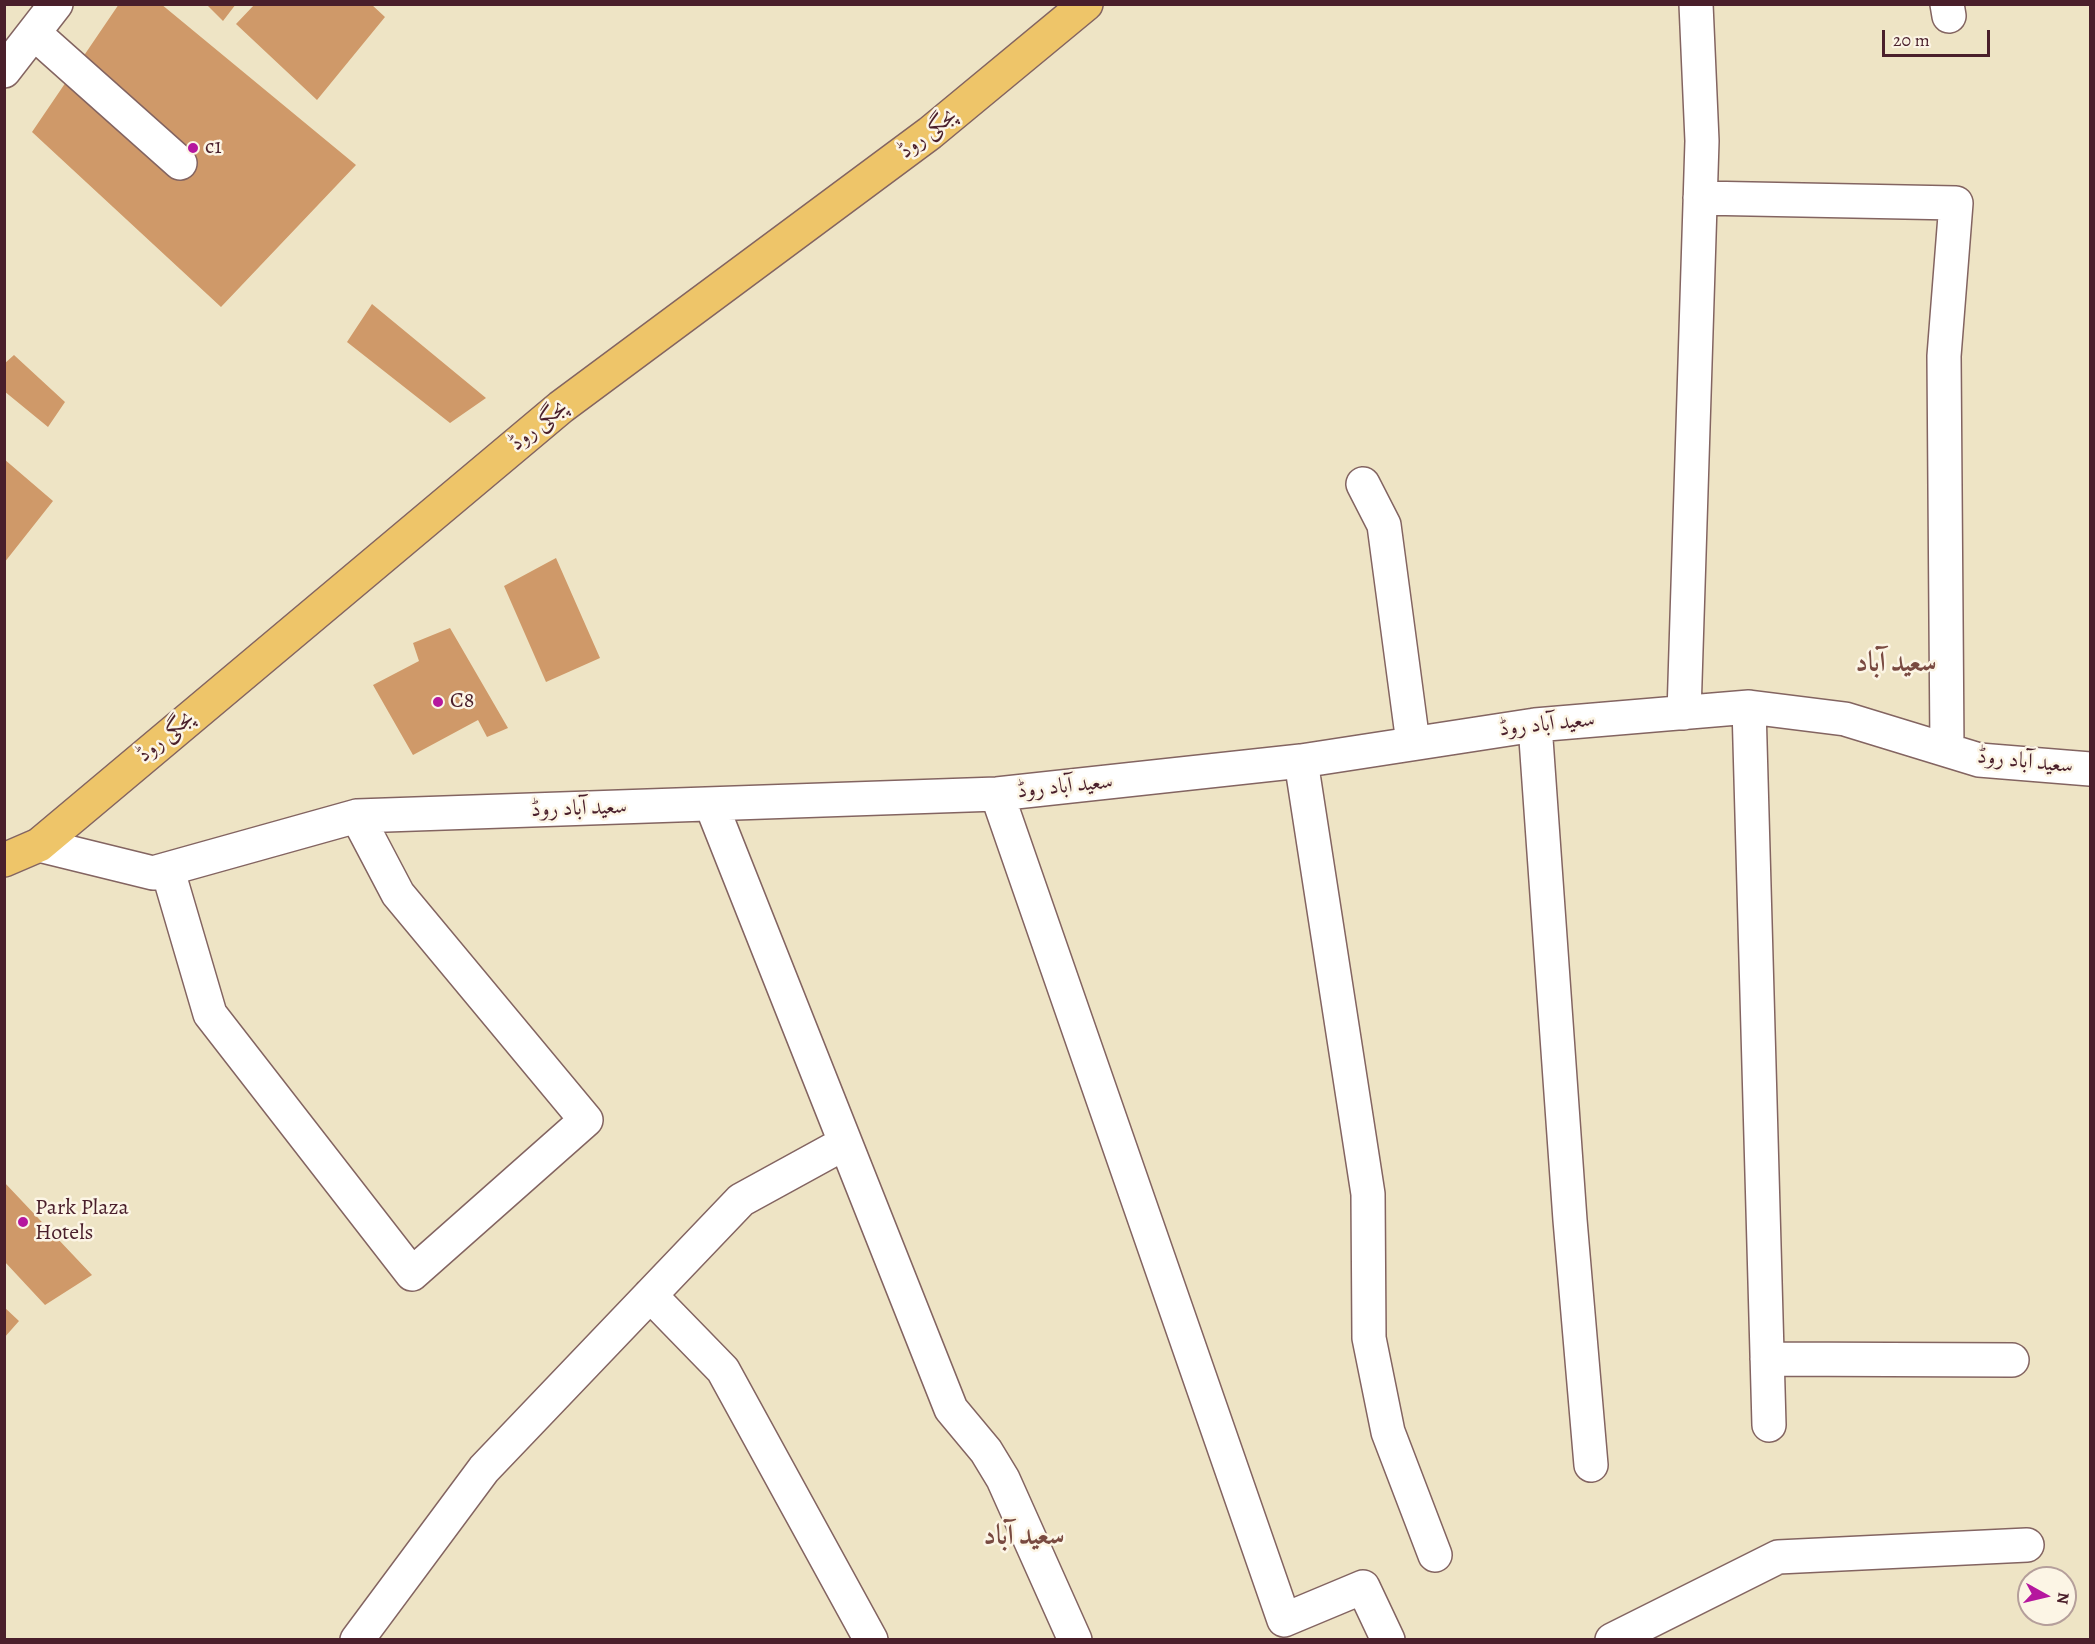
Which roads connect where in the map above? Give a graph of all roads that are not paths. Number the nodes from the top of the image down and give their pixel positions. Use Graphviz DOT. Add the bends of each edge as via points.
graph roads {
  1 [pos="56,4"];
  2 [pos="1086,4"];
  3 [pos="1696,4"];
  4 [pos="34,33"];
  5 [pos="4,71"];
  6 [pos="180,163"];
  7 [pos="1700,198"];
  8 [pos="1363,484"];
  9 [pos="1749,707"];
  10 [pos="1684,712"];
  11 [pos="1535,725"];
  12 [pos="1413,743"];
  13 [pos="1947,750"];
  14 [pos="1301,761"];
  15 [pos="2091,769"];
  16 [pos="997,794"];
  17 [pos="711,804"];
  18 [pos="357,816"];
  19 [pos="39,845"];
  20 [pos="4,860"];
  21 [pos="168,871"];
  22 [pos="845,1143"];
  23 [pos="650,1295"];
  24 [pos="1767,1359"];
  25 [pos="2012,1360"];
  26 [pos="1769,1425"];
  27 [pos="1592,1465"];
  28 [pos="2027,1545"];
  29 [pos="1435,1555"];
  30 [pos="357,1640"];
  31 [pos="871,1640"];
  32 [pos="1075,1640"];
  33 [pos="1388,1640"];
  34 [pos="1612,1640"];
  1 -- 4 [label="street"];
  2 -- 19 [label="main road, پجگی روڈ" via="930,133 561,407"];
  3 -- 7 [label="street" via="1702,141"];
  4 -- 5 [label="street"];
  4 -- 6 [label="street"];
  7 -- 10 [label="street"];
  7 -- 13 [label="street" via="1956,203 1944,356"];
  8 -- 12 [label="street" via="1384,525"];
  9 -- 10 [label="street, سعید آباد روڈ"];
  9 -- 13 [label="street, سعید آباد روڈ" via="1845,719"];
  9 -- 24 [label="street"];
  10 -- 11 [label="street, سعید آباد روڈ"];
  11 -- 12 [label="street, سعید آباد روڈ"];
  11 -- 27 [label="street"];
  12 -- 14 [label="street, سعید آباد روڈ"];
  13 -- 15 [label="street, سعید آباد روڈ" via="1979,759"];
  14 -- 16 [label="street, سعید آباد روڈ"];
  14 -- 29 [label="street" via="1368,1194 1369,1338 1388,1432"];
  16 -- 17 [label="street, سعید آباد روڈ"];
  16 -- 33 [label="street" via="1284,1620 1363,1587"];
  17 -- 18 [label="street, سعید آباد روڈ"];
  17 -- 22 [label="street"];
  18 -- 21 [label="street, سعید آباد روڈ"];
  18 -- 21 [label="street" via="398,894 586,1120 412,1274 210,1014"];
  19 -- 20 [label="main road, پجگی روڈ"];
  19 -- 21 [label="street, سعید آباد روڈ" via="153,873"];
  22 -- 23 [label="street" via="741,1200"];
  22 -- 32 [label="street" via="951,1409 986,1451 1003,1479"];
  23 -- 30 [label="street" via="484,1469"];
  23 -- 31 [label="street" via="723,1370"];
  24 -- 25 [label="street"];
  24 -- 26 [label="street"];
  28 -- 34 [label="street" via="1778,1557"];
}
